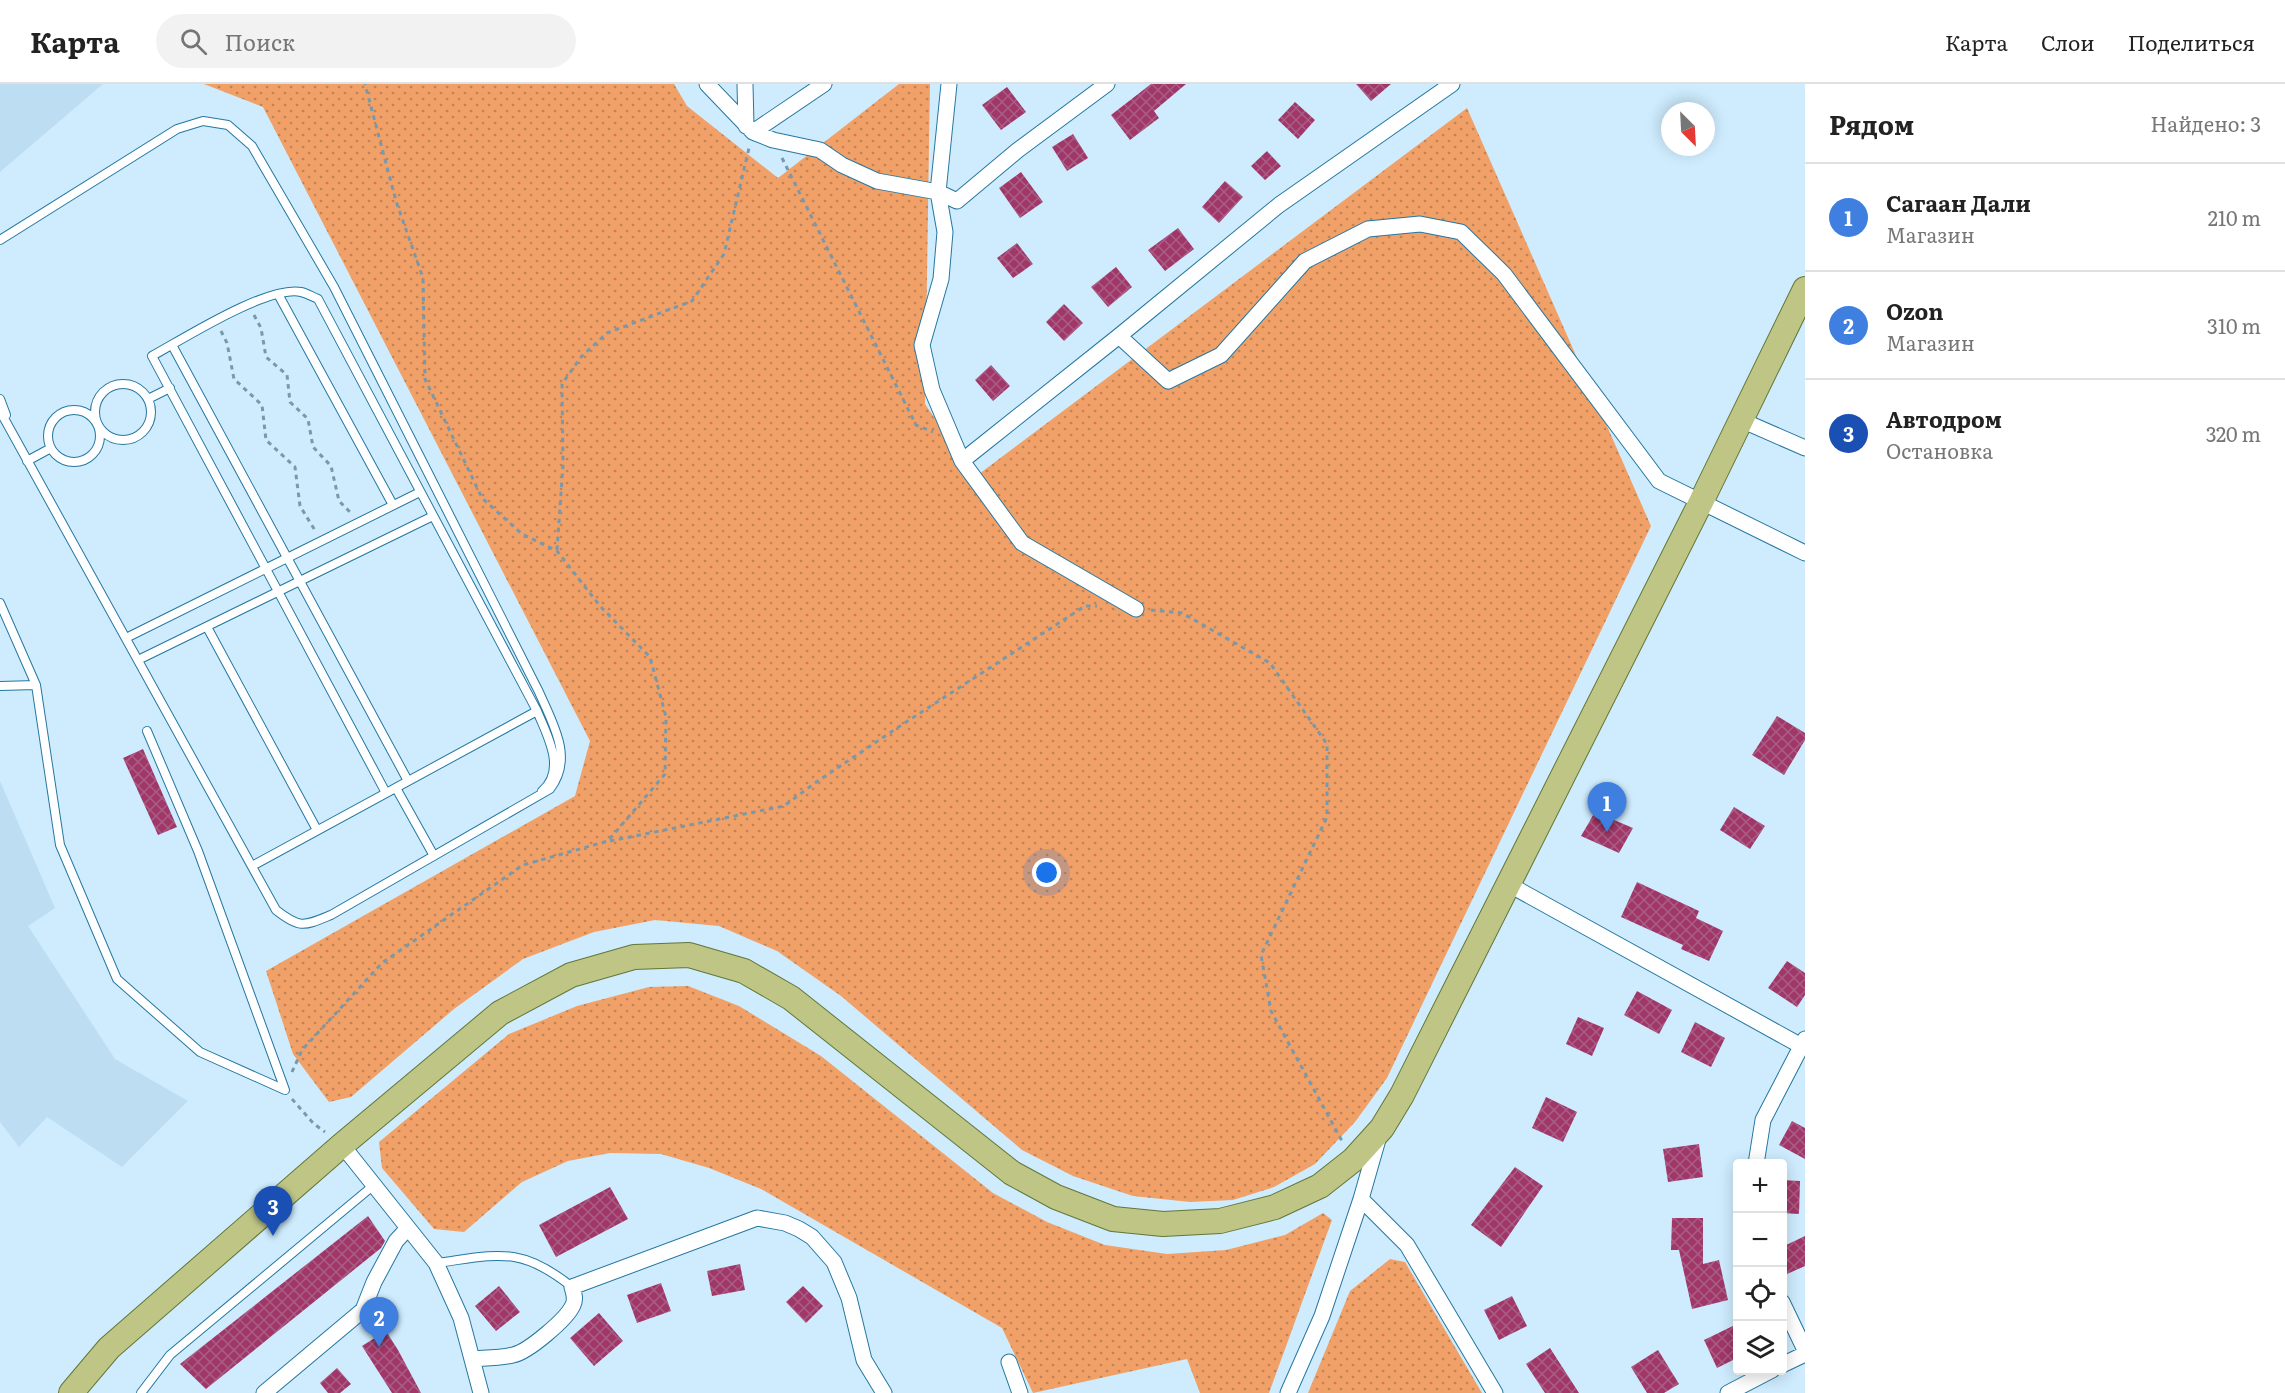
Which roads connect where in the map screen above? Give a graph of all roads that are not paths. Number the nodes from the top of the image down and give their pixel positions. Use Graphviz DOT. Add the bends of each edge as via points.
graph roads {
  1 [pos="707,84"];
  2 [pos="745,84"];
  3 [pos="824,84"];
  4 [pos="949,84"];
  5 [pos="1107,84"];
  6 [pos="1452,84"];
  7 [pos="749,129"];
  8 [pos="938,192"];
  9 [pos="0,240"];
  10 [pos="1805,289"];
  11 [pos="278,294"];
  12 [pos="1119,336"];
  13 [pos="172,345"];
  14 [pos="170,388"];
  15 [pos="0,399"];
  16 [pos="148,399"];
  17 [pos="0,411"];
  18 [pos="1741,420"];
  19 [pos="97,422"];
  20 [pos="14,436"];
  21 [pos="51,448"];
  22 [pos="1805,448"];
  23 [pos="27,461"];
  24 [pos="962,461"];
  25 [pos="420,492"];
  26 [pos="1701,502"];
  27 [pos="393,506"];
  28 [pos="433,516"];
  29 [pos="1805,553"];
  30 [pos="287,558"];
  31 [pos="266,568"];
  32 [pos="299,581"];
  33 [pos="278,592"];
  34 [pos="0,603"];
  35 [pos="1136,609"];
  36 [pos="207,627"];
  37 [pos="126,638"];
  38 [pos="138,660"];
  39 [pos="0,686"];
  40 [pos="36,686"];
  41 [pos="537,711"];
  42 [pos="147,731"];
  43 [pos="408,781"];
  44 [pos="396,788"];
  45 [pos="386,794"];
  46 [pos="529,801"];
  47 [pos="318,831"];
  48 [pos="434,856"];
  49 [pos="252,866"];
  50 [pos="1508,884"];
  51 [pos="1804,1044"];
  52 [pos="1382,1128"];
  53 [pos="342,1145"];
  54 [pos="1757,1159"];
  55 [pos="374,1185"];
  56 [pos="1361,1199"];
  57 [pos="408,1228"];
  58 [pos="436,1263"];
  59 [pos="572,1287"];
  60 [pos="1787,1313"];
  61 [pos="1805,1352"];
  62 [pos="472,1359"];
  63 [pos="1009,1362"];
  64 [pos="1787,1362"];
  65 [pos="1764,1375"];
  66 [pos="71,1393"];
  67 [pos="141,1393"];
  68 [pos="264,1393"];
  69 [pos="481,1393"];
  70 [pos="884,1393"];
  71 [pos="1020,1393"];
  72 [pos="1288,1393"];
  73 [pos="1495,1393"];
  74 [pos="1728,1393"];
  1 -- 7 [label="street"];
  2 -- 7 [label="street"];
  3 -- 7 [label="street"];
  4 -- 8 [label="street"];
  5 -- 8 [label="street" via="957,201"];
  6 -- 12 [label="street" via="1278,205"];
  7 -- 8 [label="street" via="773,140 820,150 877,181"];
  8 -- 24 [label="street" via="945,232 941,279 922,345 932,390"];
  9 -- 46 [label="lane" via="177,129 203,122 228,125 252,146 333,287 559,738 562,765 558,779 550,789"];
  10 -- 18 [label="main road"];
  11 -- 13 [label="lane" via="248,305"];
  11 -- 25 [label="lane" via="300,291 318,299"];
  11 -- 27 [label="lane"];
  12 -- 24 [label="street"];
  12 -- 26 [label="street" via="1168,381 1221,355 1305,261 1368,229 1420,224 1461,232 1504,274 1659,481"];
  13 -- 14 [label="lane" via="152,356"];
  13 -- 30 [label="lane"];
  14 -- 16 [label="lane"];
  14 -- 31 [label="lane"];
  15 -- 20 [label="lane"];
  16 -- 19 [label="lane" via="135,386 116,384 107,388 96,404"];
  16 -- 19 [label="lane" via="151,417 135,438 108,436"];
  17 -- 20 [label="lane"];
  18 -- 22 [label="street"];
  18 -- 26 [label="main road"];
  19 -- 21 [label="lane" via="76,409 60,414 50,427"];
  19 -- 21 [label="lane" via="98,448 85,460 68,461"];
  20 -- 23 [label="lane"];
  21 -- 23 [label="lane"];
  23 -- 37 [label="lane"];
  24 -- 35 [label="street" via="1022,543"];
  25 -- 27 [label="lane"];
  25 -- 28 [label="lane"];
  26 -- 29 [label="street"];
  26 -- 50 [label="main road"];
  27 -- 30 [label="lane"];
  28 -- 32 [label="lane"];
  28 -- 41 [label="lane"];
  30 -- 31 [label="lane"];
  30 -- 32 [label="lane"];
  31 -- 33 [label="lane"];
  31 -- 37 [label="lane"];
  32 -- 33 [label="lane"];
  32 -- 43 [label="lane"];
  33 -- 36 [label="lane"];
  33 -- 45 [label="lane"];
  34 -- 40 [label="lane"];
  36 -- 38 [label="lane"];
  36 -- 47 [label="lane"];
  37 -- 38 [label="lane"];
  38 -- 49 [label="lane"];
  39 -- 40 [label="lane"];
  40 -- 42 [label="lane" via="60,845 117,979 200,1053 285,1090 198,851"];
  41 -- 43 [label="lane"];
  41 -- 46 [label="lane" via="554,751 554,771 545,788"];
  43 -- 44 [label="lane"];
  44 -- 45 [label="lane"];
  44 -- 48 [label="lane"];
  45 -- 47 [label="lane"];
  46 -- 48 [label="lane"];
  47 -- 49 [label="lane"];
  48 -- 49 [label="lane" via="310,923 293,923 276,910"];
  50 -- 51 [label="street"];
  50 -- 52 [label="main road"];
  51 -- 54 [label="street" via="1762,1120"];
  52 -- 53 [label="main road" via="1353,1160 1320,1186 1275,1207 1220,1221 1163,1224 1113,1219 1056,1197 1012,1173 791,998 744,971 689,955 634,957 571,975 500,1013"];
  52 -- 56 [label="street"];
  53 -- 55 [label="street"];
  53 -- 66 [label="main road" via="109,1348"];
  55 -- 57 [label="street"];
  55 -- 67 [label="lane" via="170,1355"];
  56 -- 72 [label="street" via="1322,1316"];
  56 -- 73 [label="street" via="1407,1245"];
  57 -- 58 [label="street"];
  57 -- 68 [label="street" via="379,1272 363,1311"];
  58 -- 59 [label="lane" via="513,1255 556,1274"];
  58 -- 62 [label="street" via="461,1318"];
  59 -- 62 [label="street" via="575,1298 570,1311 521,1353"];
  59 -- 70 [label="street" via="757,1218 785,1223 812,1237 834,1262 849,1298 864,1360"];
  60 -- 61 [label="street"];
  61 -- 64 [label="street"];
  62 -- 69 [label="street"];
  63 -- 71 [label="street"];
  65 -- 74 [label="street"];
}
